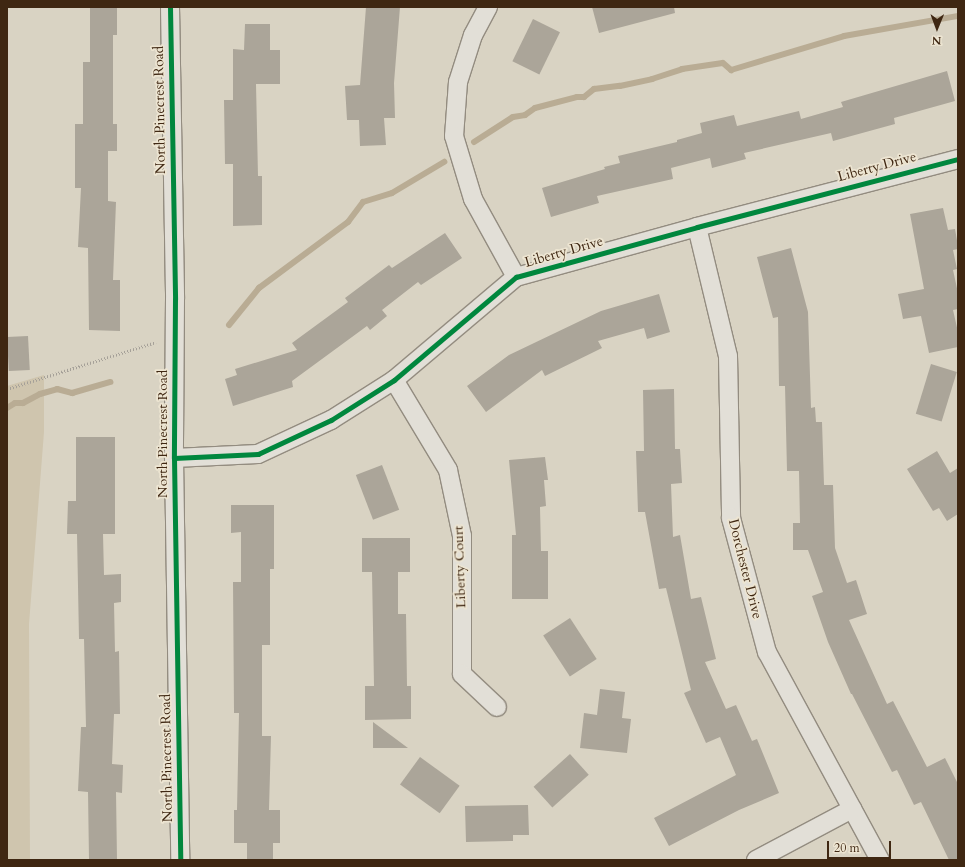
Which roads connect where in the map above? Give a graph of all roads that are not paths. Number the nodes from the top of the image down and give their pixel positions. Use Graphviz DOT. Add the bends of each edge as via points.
graph roads {
  1 [pos="170,7"];
  2 [pos="488,7"];
  3 [pos="958,159"];
  4 [pos="698,227"];
  5 [pos="516,277"];
  6 [pos="394,380"];
  7 [pos="174,458"];
  8 [pos="497,707"];
  9 [pos="852,809"];
  10 [pos="180,860"];
  11 [pos="756,860"];
  12 [pos="880,860"];
  1 -- 7 [label="street, North Pinecrest Road" via="175,335"];
  2 -- 5 [label="street" via="473,35 458,82 454,136 473,198"];
  3 -- 4 [label="street, Liberty Drive"];
  4 -- 5 [label="street, Liberty Drive"];
  4 -- 9 [label="street, Dorchester Drive" via="728,356 731,518 767,652"];
  5 -- 6 [label="street, Liberty Drive"];
  6 -- 7 [label="street, Liberty Drive" via="331,420 258,454"];
  6 -- 8 [label="street, Liberty Court" via="448,470 462,536 462,674"];
  7 -- 10 [label="street, North Pinecrest Road"];
  9 -- 11 [label="street"];
  9 -- 12 [label="street, Dorchester Drive"];
}
